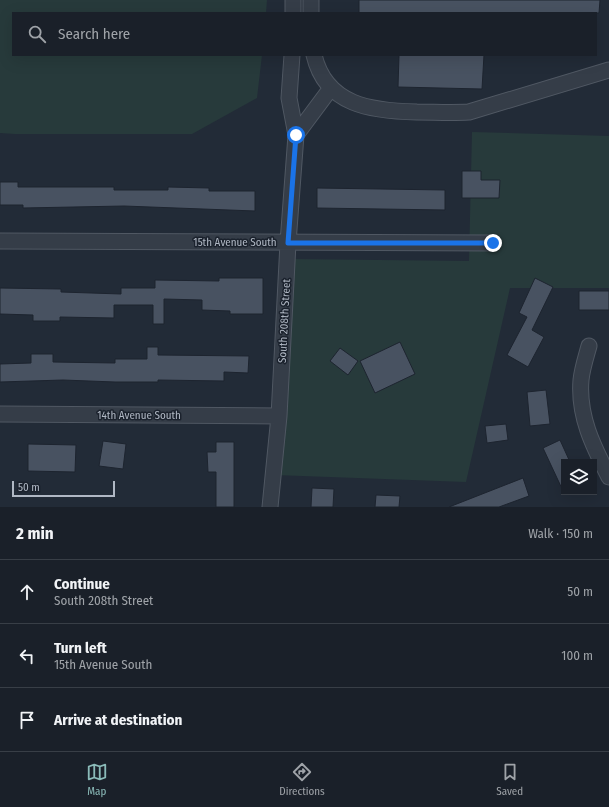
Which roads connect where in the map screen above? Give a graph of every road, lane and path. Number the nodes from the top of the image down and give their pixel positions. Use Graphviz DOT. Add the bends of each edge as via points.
graph roads {
  1 [pos="293,0"];
  2 [pos="311,0"];
  3 [pos="293,12"];
  4 [pos="311,12"];
  5 [pos="292,56"];
  6 [pos="314,56"];
  7 [pos="609,70"];
  8 [pos="331,88"];
  9 [pos="296,135"];
  10 [pos="0,240"];
  11 [pos="288,243"];
  12 [pos="493,243"];
  13 [pos="589,346"];
  14 [pos="0,414"];
  15 [pos="279,416"];
  16 [pos="609,477"];
  17 [pos="270,507"];
  1 -- 3 [label="street"];
  2 -- 4 [label="street"];
  5 -- 9 [label="street, South 208th Street" via="289,98"];
  6 -- 8 [label="street"];
  7 -- 8 [label="street" via="489,106 454,113 372,109 350,101"];
  8 -- 9 [label="street"];
  9 -- 11 [label="street, South 208th Street"];
  10 -- 11 [label="street, 15th Avenue South"];
  11 -- 12 [label="street, 15th Avenue South"];
  11 -- 15 [label="street, South 208th Street"];
  13 -- 16 [label="street" via="581,379 583,416 590,439"];
  14 -- 15 [label="street, 14th Avenue South"];
  15 -- 17 [label="street, South 208th Street"];
}
